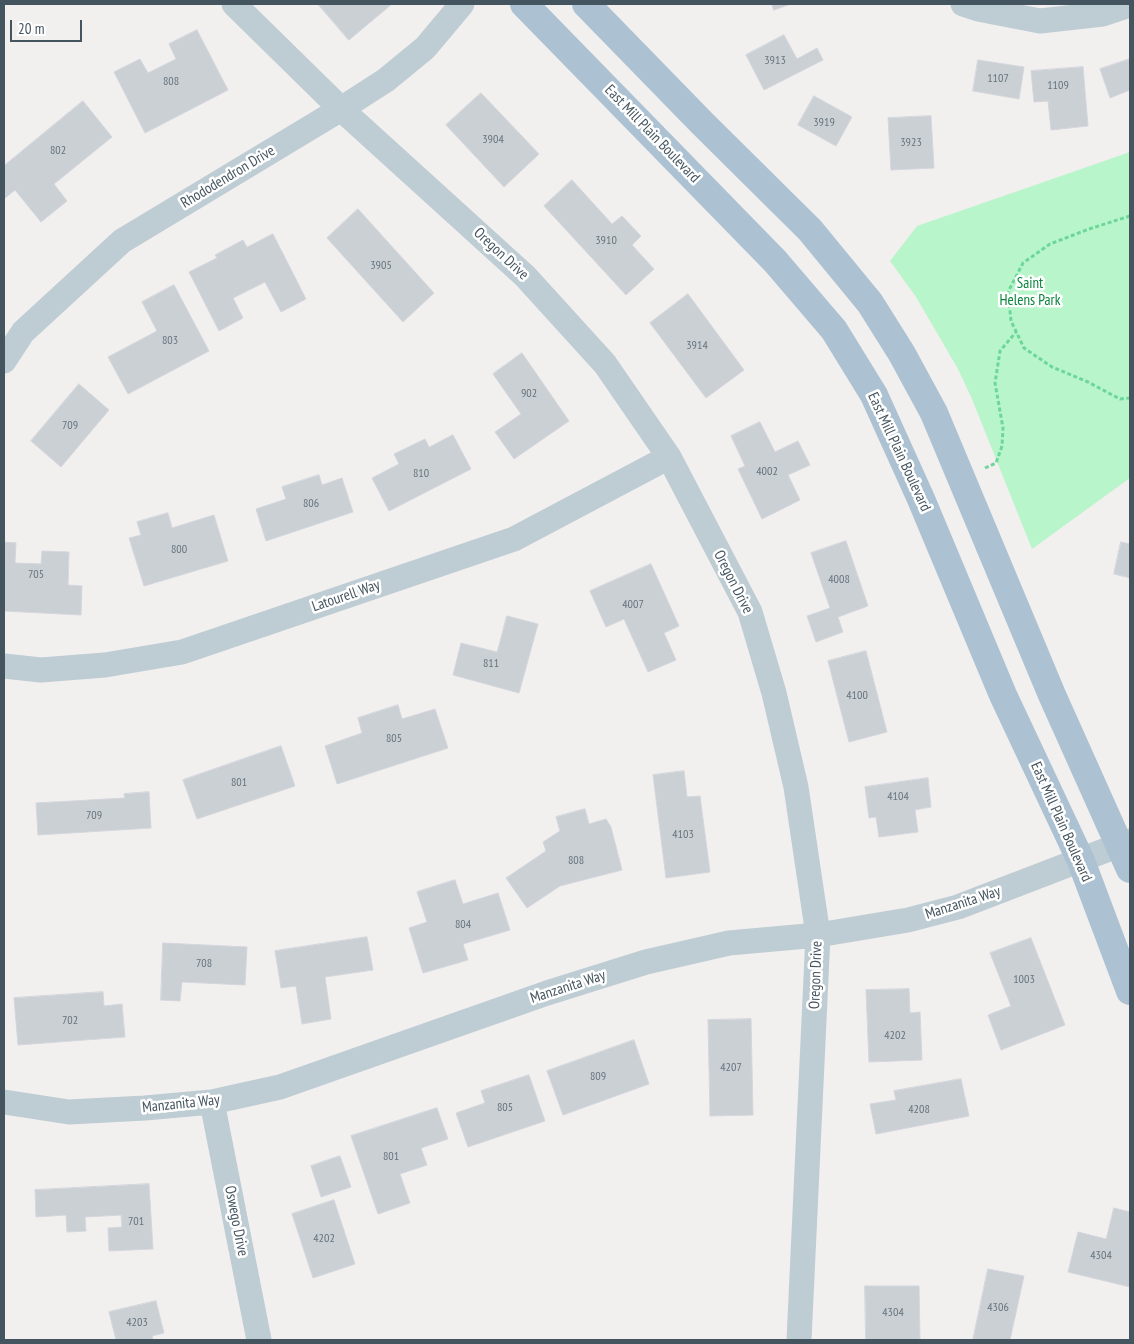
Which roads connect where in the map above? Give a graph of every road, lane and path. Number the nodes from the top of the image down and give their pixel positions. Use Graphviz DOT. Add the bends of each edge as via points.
graph roads {
  1 [pos="234,4"];
  2 [pos="462,4"];
  3 [pos="524,4"];
  4 [pos="586,4"];
  5 [pos="963,4"];
  6 [pos="1130,5"];
  7 [pos="341,109"];
  8 [pos="1130,216"];
  9 [pos="1016,332"];
  10 [pos="4,361"];
  11 [pos="1130,398"];
  12 [pos="668,457"];
  13 [pos="962,478"];
  14 [pos="4,666"];
  15 [pos="1127,851"];
  16 [pos="1081,861"];
  17 [pos="818,935"];
  18 [pos="1130,992"];
  19 [pos="4,1102"];
  20 [pos="212,1102"];
  21 [pos="259,1340"];
  22 [pos="799,1340"];
  1 -- 7 [label="street, Oregon Drive"];
  2 -- 7 [label="street, Rhododendron Drive" via="425,48 386,80"];
  3 -- 16 [label="main road, East Mill Plain Boulevard" via="768,254 834,330 874,395 1003,695"];
  4 -- 13 [label="main road" via="810,230 870,303 934,413"];
  5 -- 6 [label="street" via="1040,21 1103,14"];
  7 -- 10 [label="street, Rhododendron Drive" via="122,241 23,332"];
  7 -- 12 [label="street, Oregon Drive" via="525,276 606,364"];
  8 -- 9 [label="path" via="1050,244 1023,263 1008,292 1011,322"];
  9 -- 11 [label="path" via="1024,348 1052,367 1120,399"];
  9 -- 13 [label="path" via="1000,351 995,384 1003,428 1002,446 996,463"];
  12 -- 14 [label="street, Latourell Way" via="514,539 182,652 50,670"];
  12 -- 17 [label="street, Oregon Drive" via="750,612 774,693 796,787"];
  13 -- 15 [label="main road" via="1052,695"];
  15 -- 16 [label="street, Manzanita Way"];
  16 -- 17 [label="street, Manzanita Way" via="958,907 908,920"];
  16 -- 18 [label="main road, East Mill Plain Boulevard"];
  17 -- 20 [label="street, Manzanita Way" via="729,943 646,962 547,993 280,1087"];
  17 -- 22 [label="street, Oregon Drive"];
  19 -- 20 [label="street, Manzanita Way" via="70,1112"];
  20 -- 21 [label="street, Oswego Drive"];
}
